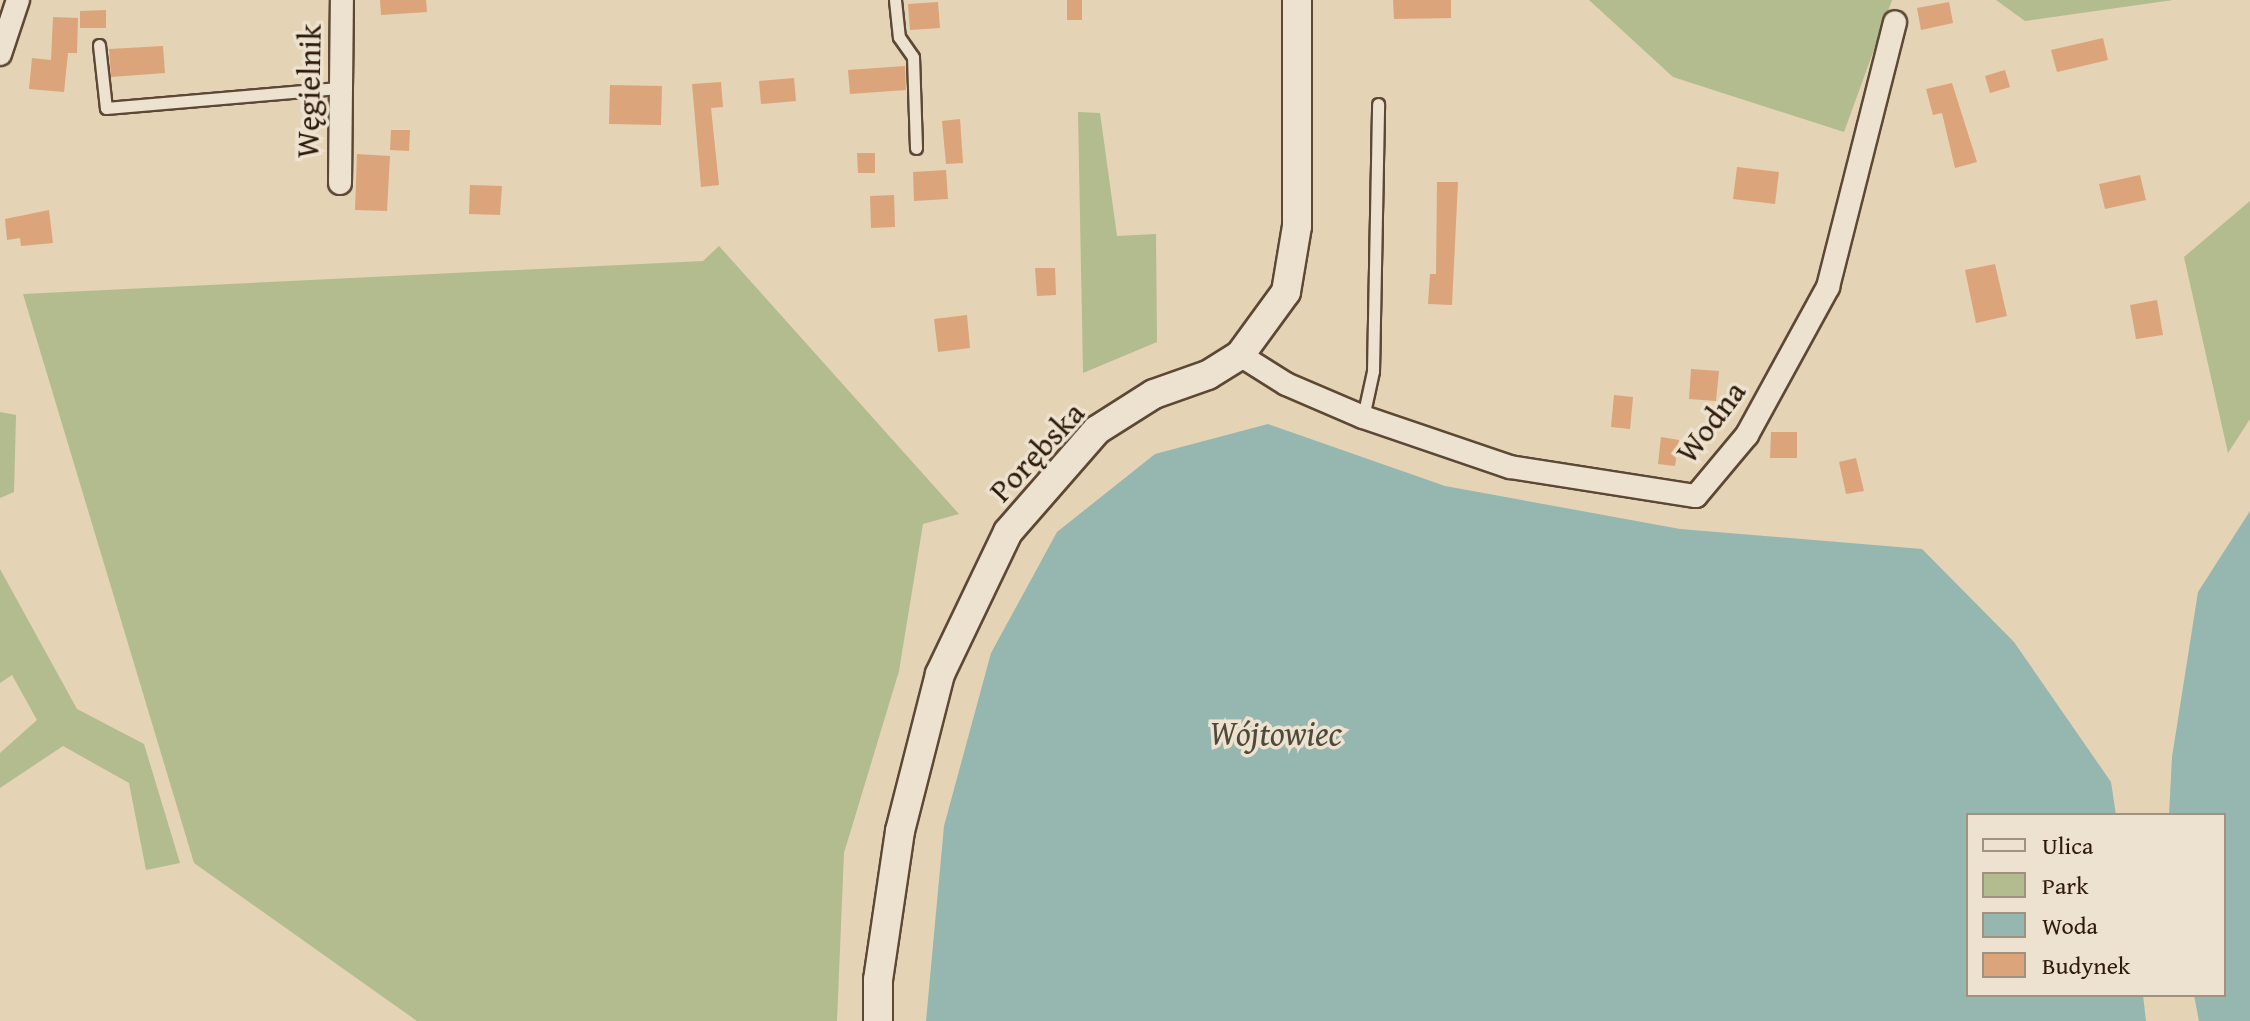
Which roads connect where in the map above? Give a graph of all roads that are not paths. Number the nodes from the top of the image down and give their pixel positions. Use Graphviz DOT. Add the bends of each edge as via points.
graph roads {
  1 [pos="18,0"];
  2 [pos="342,0"];
  3 [pos="895,0"];
  4 [pos="1297,0"];
  5 [pos="1895,22"];
  6 [pos="99,45"];
  7 [pos="0,54"];
  8 [pos="341,88"];
  9 [pos="1378,104"];
  10 [pos="916,148"];
  11 [pos="340,183"];
  12 [pos="1240,355"];
  13 [pos="1363,417"];
  14 [pos="878,1021"];
  1 -- 7 [label="street"];
  2 -- 8 [label="street, Węgielnik"];
  3 -- 10 [label="lane" via="899,37 913,57"];
  4 -- 12 [label="street, Porębska" via="1297,226 1292,265 1286,292"];
  5 -- 13 [label="street, Wodna" via="1828,287 1747,435 1696,496 1510,467"];
  6 -- 8 [label="lane" via="106,108"];
  8 -- 11 [label="street, Węgielnik"];
  9 -- 13 [label="lane" via="1373,371"];
  12 -- 13 [label="street, Wodna" via="1286,384"];
  12 -- 14 [label="street, Porębska" via="1208,375 1154,394 1097,430 1008,532 940,674 900,831 878,980"];
}
